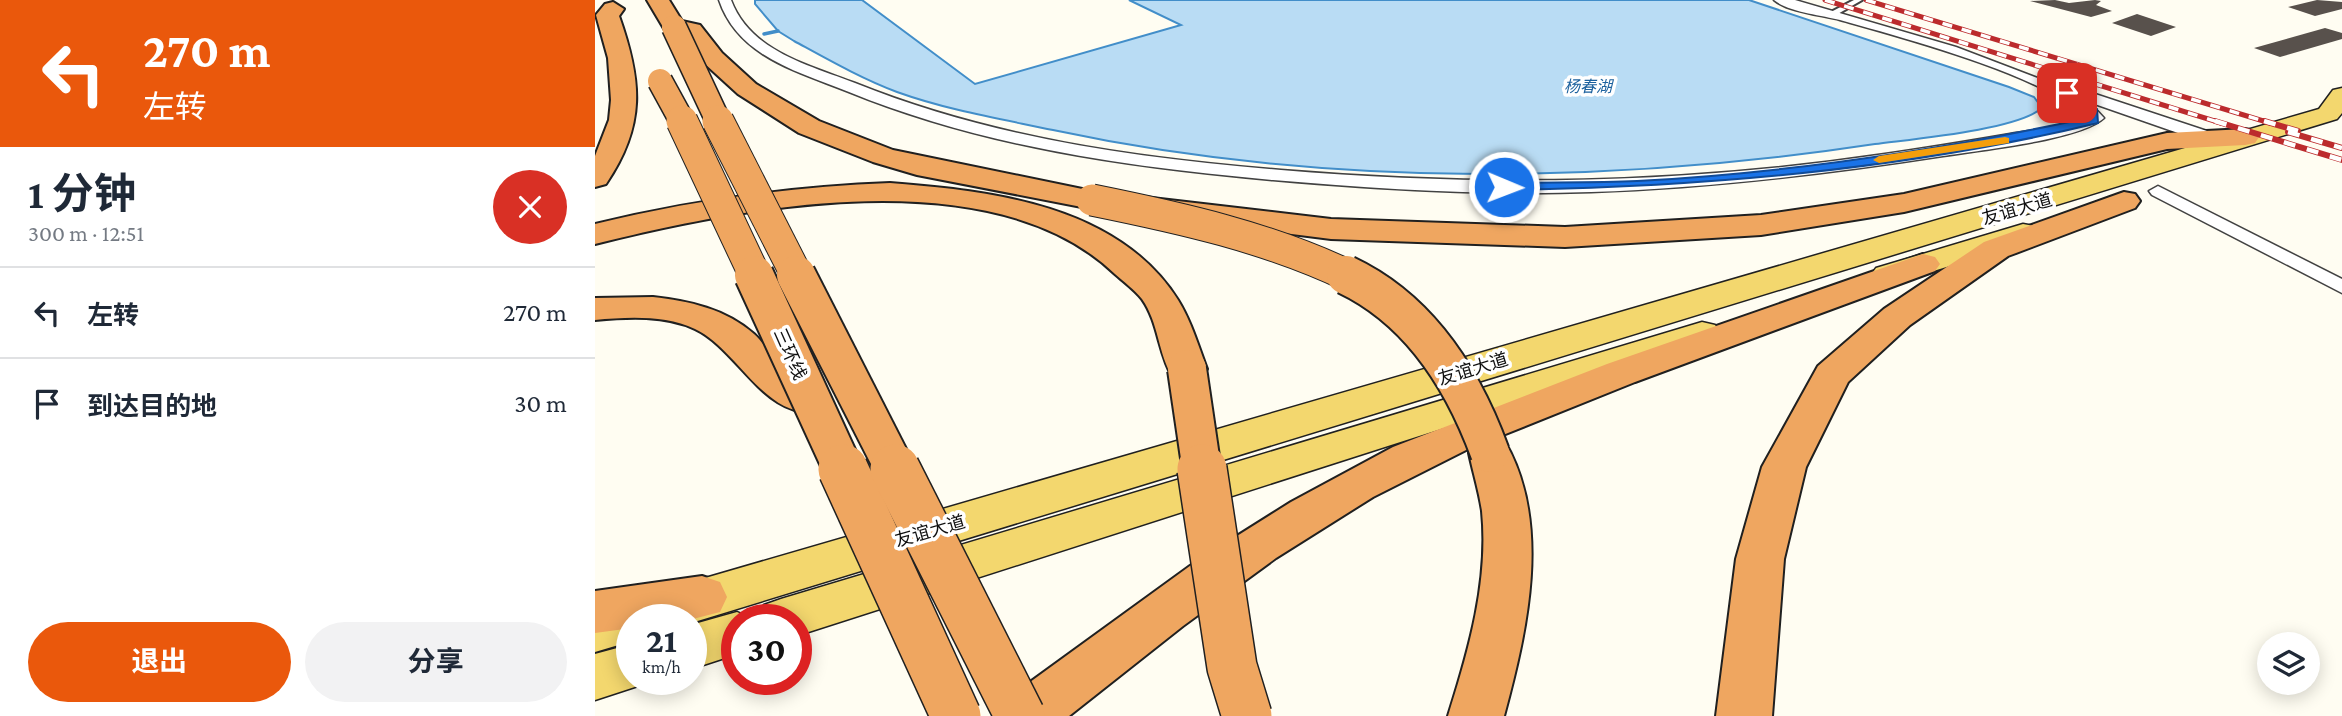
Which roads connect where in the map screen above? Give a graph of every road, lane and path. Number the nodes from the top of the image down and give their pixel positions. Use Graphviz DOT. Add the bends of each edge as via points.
graph roads {
  1 [pos="725,0"];
  2 [pos="1780,0"];
  3 [pos="1859,0"];
  4 [pos="611,4"];
  5 [pos="1833,13"];
  6 [pos="666,14"];
  7 [pos="2053,86"];
  8 [pos="2093,111"];
  9 [pos="2339,111"];
  10 [pos="2200,137"];
  11 [pos="2245,137"];
  12 [pos="595,178"];
  13 [pos="2141,196"];
  14 [pos="1092,200"];
  15 [pos="595,234"];
  16 [pos="1923,264"];
  17 [pos="2342,286"];
  18 [pos="595,309"];
  19 [pos="811,400"];
  20 [pos="702,597"];
  21 [pos="812,610"];
  22 [pos="595,612"];
  23 [pos="595,631"];
  24 [pos="616,671"];
  25 [pos="595,677"];
  26 [pos="956,716"];
  27 [pos="1020,716"];
  28 [pos="1027,716"];
  29 [pos="1247,716"];
  30 [pos="1476,716"];
  31 [pos="1744,716"];
  1 -- 8 [label="street" via="731,17 750,40 892,105 1083,151 1290,176 1530,187 1690,181 1981,145 2085,124 2096,118"];
  2 -- 5 [label="street"];
  3 -- 5 [label="lane"];
  4 -- 12 [label="highway" via="607,15 627,98 615,148"];
  4 -- 19 [label="highway, 三环线, bridge" via="698,151"];
  5 -- 7 [label="street"];
  6 -- 14 [label="highway" via="692,30 713,58 747,89 835,139 917,166"];
  6 -- 27 [label="highway, bridge"];
  7 -- 8 [label="street"];
  7 -- 10 [label="street" via="2115,103"];
  8 -- 10 [label="street"];
  9 -- 11 [label="main road, 友谊大道"];
  9 -- 13 [label="main road, 友谊大道"];
  10 -- 11 [label="highway"];
  10 -- 14 [label="highway, bridge" via="1905,203 1761,225 1565,237 1331,229"];
  11 -- 20 [label="main road, 友谊大道" via="2083,189"];
  13 -- 16 [label="main road, 友谊大道"];
  13 -- 17 [label="street"];
  13 -- 31 [label="highway" via="1996,249 1897,317 1832,374 1784,467 1763,545"];
  14 -- 30 [label="highway, bridge" via="1197,221 1317,259 1383,296 1448,364 1476,416 1505,514 1507,560 1490,668"];
  15 -- 29 [label="highway, bridge" via="796,197 923,193 974,197 1025,209 1085,233 1125,260 1155,291 1172,322 1187,369 1232,667"];
  16 -- 21 [label="main road, 友谊大道"];
  16 -- 28 [label="highway" via="1700,342 1410,457 1267,538 1130,634"];
  18 -- 19 [label="highway" via="655,307 695,316 727,331 771,379"];
  19 -- 26 [label="highway, 三环线, bridge"];
  20 -- 22 [label="highway"];
  20 -- 23 [label="main road, 友谊大道"];
  24 -- 25 [label="main road"];
}
